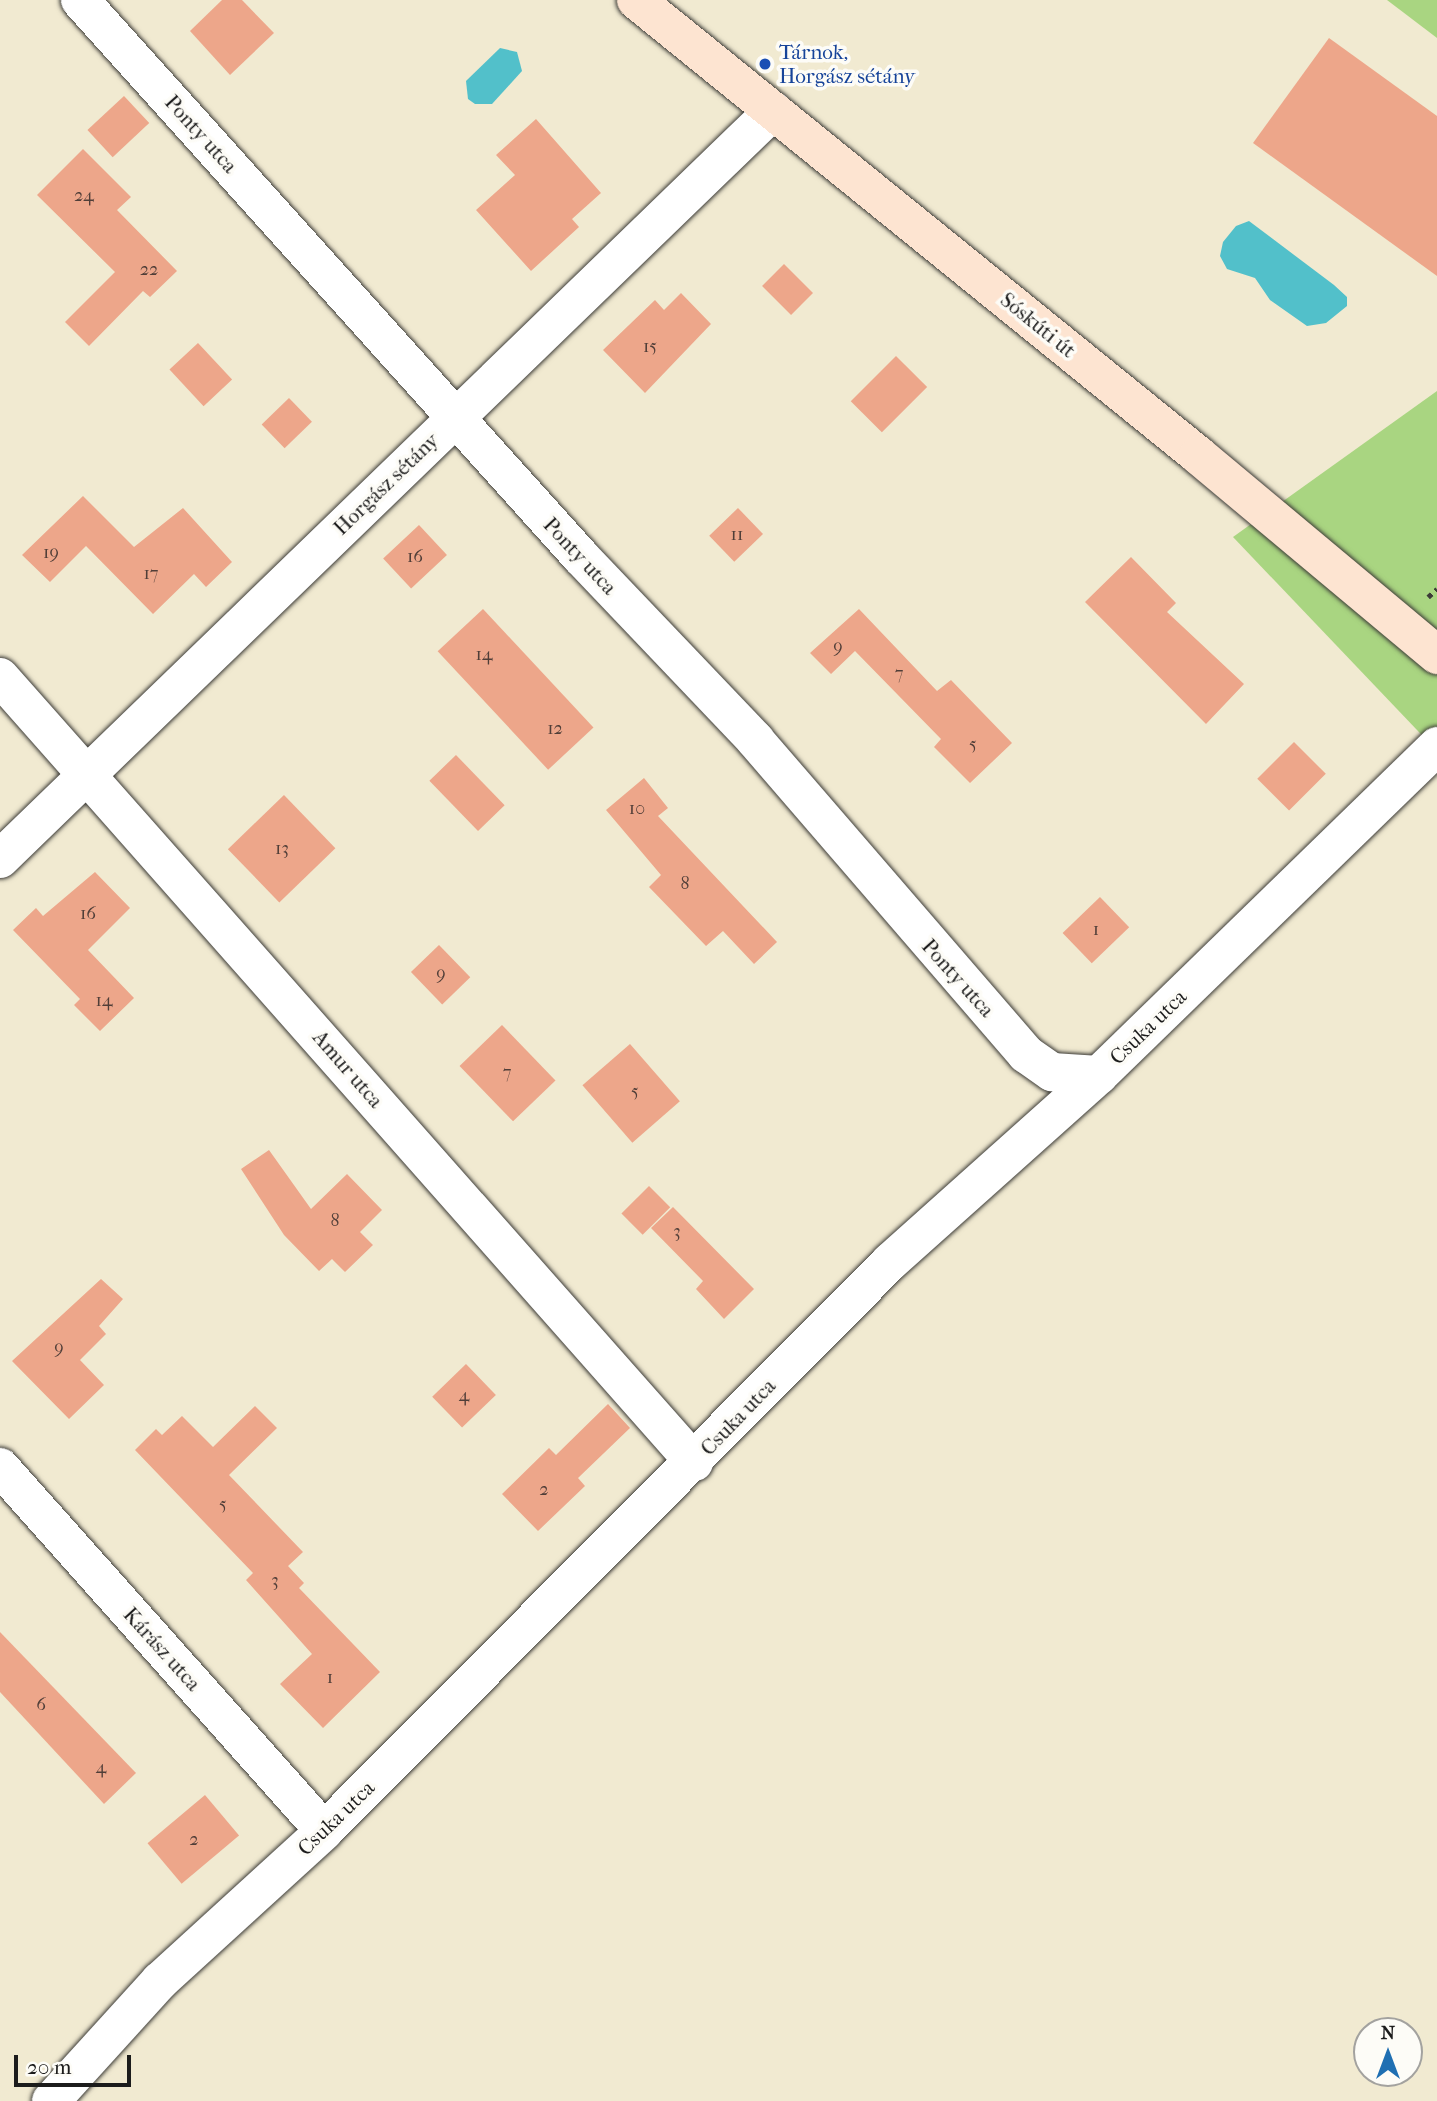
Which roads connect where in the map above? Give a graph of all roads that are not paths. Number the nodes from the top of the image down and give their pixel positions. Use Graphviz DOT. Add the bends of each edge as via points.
graph roads {
  1 [pos="80,0"];
  2 [pos="636,0"];
  3 [pos="773,111"];
  4 [pos="455,416"];
  5 [pos="1437,655"];
  6 [pos="0,677"];
  7 [pos="1437,746"];
  8 [pos="87,774"];
  9 [pos="0,859"];
  10 [pos="1099,1075"];
  11 [pos="694,1462"];
  12 [pos="0,1468"];
  13 [pos="324,1831"];
  14 [pos="51,2101"];
  1 -- 4 [label="street, Ponty utca"];
  2 -- 3 [label="main road, Sóskúti út"];
  3 -- 4 [label="street, Horgász sétány"];
  3 -- 5 [label="main road, Sóskúti út"];
  4 -- 8 [label="street, Horgász sétány"];
  4 -- 10 [label="street, Ponty utca" via="755,740 1026,1054 1052,1072"];
  6 -- 8 [label="street, Amur utca"];
  7 -- 10 [label="street, Csuka utca"];
  8 -- 9 [label="street, Horgász sétány"];
  8 -- 11 [label="street, Amur utca"];
  10 -- 11 [label="street, Csuka utca" via="890,1262"];
  11 -- 13 [label="street, Csuka utca"];
  12 -- 13 [label="street, Kárász utca"];
  13 -- 14 [label="street, Csuka utca" via="160,1981"];
}
